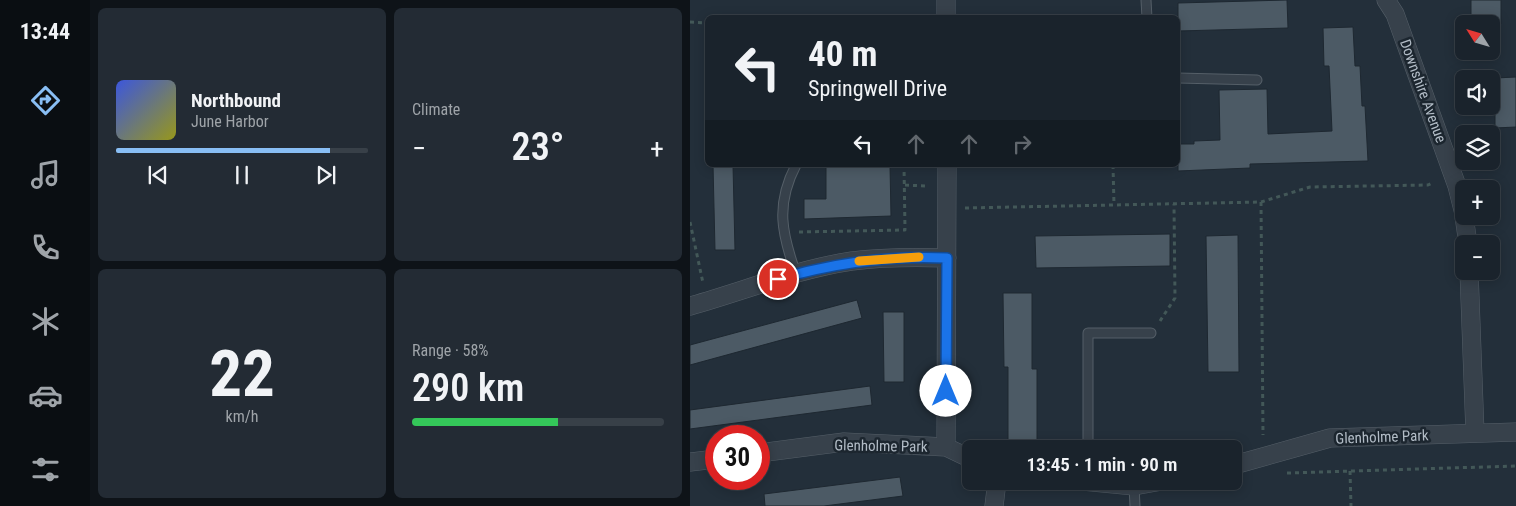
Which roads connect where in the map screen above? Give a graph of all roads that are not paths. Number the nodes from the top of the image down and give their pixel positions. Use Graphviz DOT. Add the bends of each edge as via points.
graph roads {
  1 [pos="946,0"];
  2 [pos="1146,0"];
  3 [pos="1386,0"];
  4 [pos="946,15"];
  5 [pos="1146,15"];
  6 [pos="1180,78"];
  7 [pos="1257,80"];
  8 [pos="795,167"];
  9 [pos="947,167"];
  10 [pos="1455,183"];
  11 [pos="947,258"];
  12 [pos="796,274"];
  13 [pos="1469,280"];
  14 [pos="698,303"];
  15 [pos="1151,333"];
  16 [pos="1516,432"];
  17 [pos="1475,433"];
  18 [pos="1088,440"];
  19 [pos="946,448"];
  20 [pos="770,452"];
  21 [pos="962,455"];
  22 [pos="705,460"];
  23 [pos="690,462"];
  24 [pos="1242,463"];
  25 [pos="996,490"];
  26 [pos="1134,490"];
  27 [pos="994,506"];
  28 [pos="1135,506"];
  1 -- 4 [label="street"];
  2 -- 5 [label="lane"];
  3 -- 10 [label="street, Downshire Avenue" via="1395,14"];
  6 -- 7 [label="lane"];
  8 -- 12 [label="lane" via="782,202 783,232"];
  9 -- 11 [label="street"];
  11 -- 12 [label="street" via="852,261"];
  11 -- 19 [label="street"];
  12 -- 14 [label="street"];
  13 -- 17 [label="street"];
  15 -- 18 [label="lane" via="1088,333"];
  16 -- 17 [label="street, Glenholme Park"];
  17 -- 24 [label="street, Glenholme Park" via="1330,438"];
  19 -- 20 [label="street, Glenholme Park" via="844,442"];
  19 -- 21 [label="street, Glenholme Park"];
  22 -- 23 [label="street"];
  25 -- 27 [label="street"];
  26 -- 28 [label="lane"];
}
